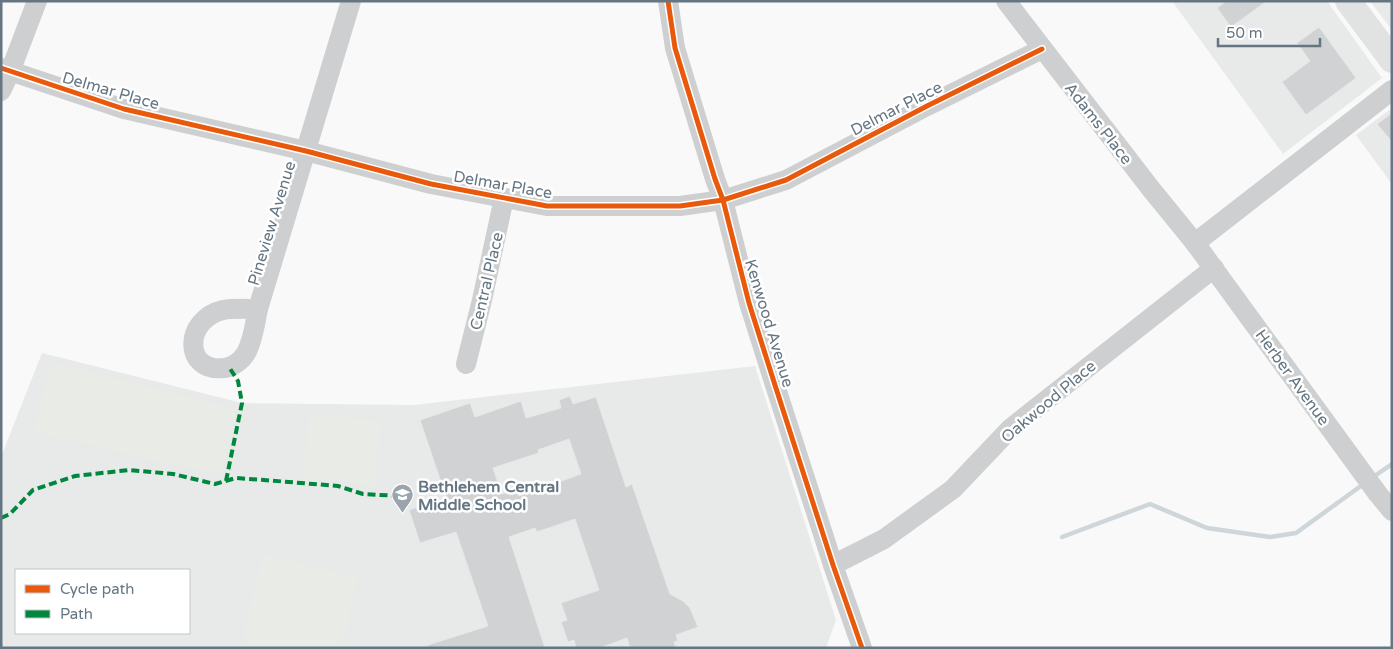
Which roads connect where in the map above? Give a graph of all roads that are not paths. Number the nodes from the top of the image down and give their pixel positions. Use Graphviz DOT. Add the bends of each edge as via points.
graph roads {
  1 [pos="37,1"];
  2 [pos="351,1"];
  3 [pos="668,1"];
  4 [pos="1006,1"];
  5 [pos="1348,1"];
  6 [pos="1042,49"];
  7 [pos="1392,60"];
  8 [pos="6,70"];
  9 [pos="1392,90"];
  10 [pos="1,91"];
  11 [pos="306,151"];
  12 [pos="504,198"];
  13 [pos="723,200"];
  14 [pos="1195,243"];
  15 [pos="1214,268"];
  16 [pos="258,309"];
  17 [pos="466,364"];
  18 [pos="1392,511"];
  19 [pos="833,565"];
  20 [pos="862,648"];
  1 -- 8 [label="street"];
  2 -- 11 [label="street, Pineview Avenue"];
  3 -- 13 [label="street, Kenwood Avenue" via="675,48"];
  4 -- 6 [label="street, Adams Place"];
  5 -- 7 [label="main road"];
  6 -- 13 [label="street, Delmar Place" via="786,180"];
  6 -- 14 [label="street, Adams Place"];
  8 -- 10 [label="street"];
  8 -- 11 [label="street, Delmar Place" via="124,109"];
  9 -- 14 [label="street"];
  11 -- 12 [label="street, Delmar Place" via="431,184"];
  11 -- 16 [label="street, Pineview Avenue"];
  12 -- 13 [label="street, Delmar Place" via="547,206 680,206"];
  12 -- 17 [label="street, Central Place"];
  13 -- 19 [label="street, Kenwood Avenue" via="750,303"];
  14 -- 15 [label="street, Herber Avenue"];
  15 -- 18 [label="street, Herber Avenue"];
  15 -- 19 [label="street, Oakwood Place" via="1011,428 953,489 884,540"];
  19 -- 20 [label="street, Kenwood Avenue"];
}
